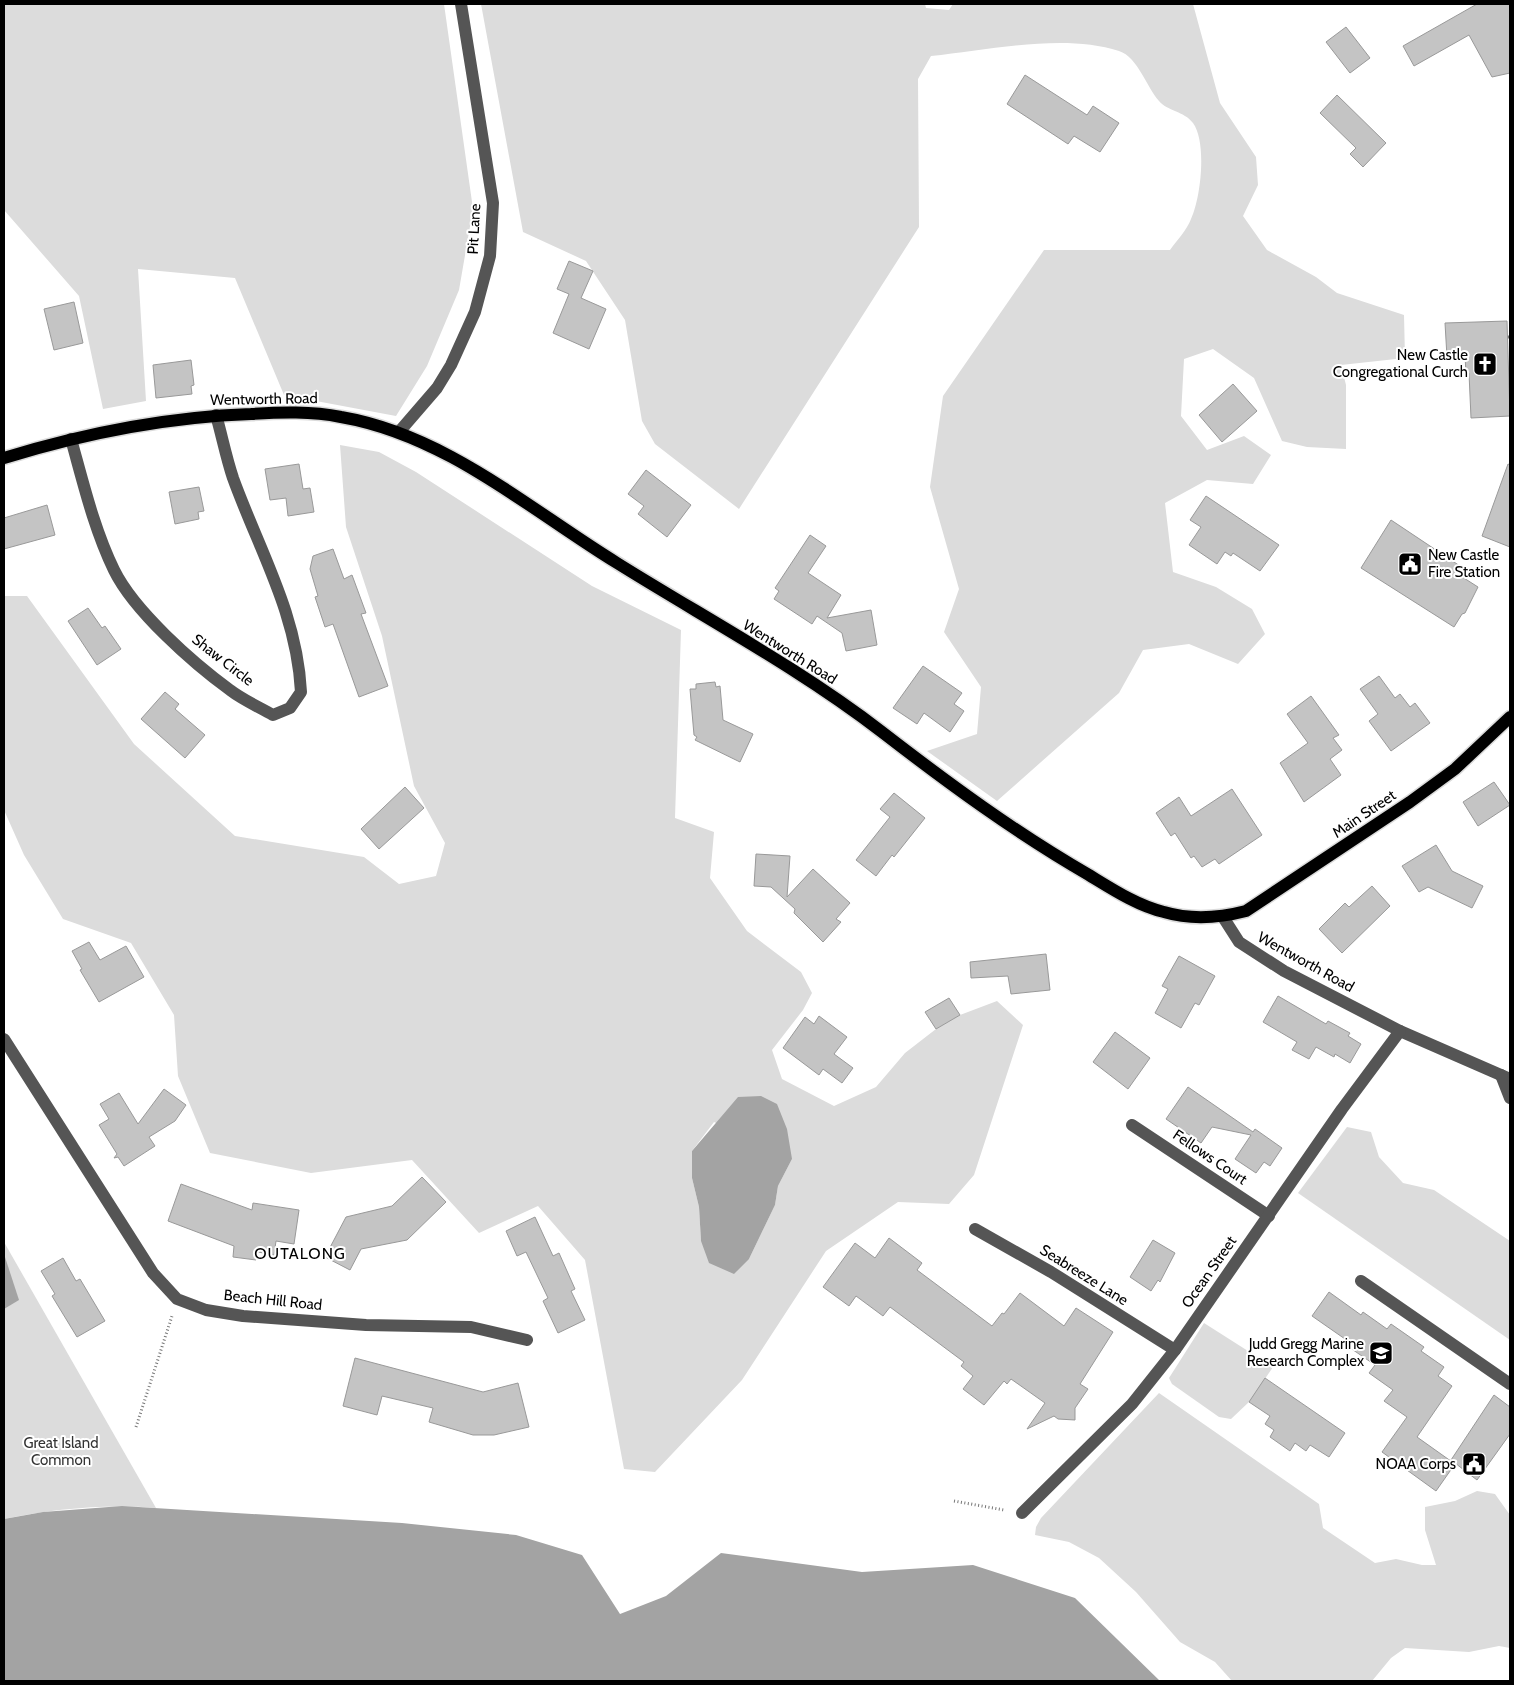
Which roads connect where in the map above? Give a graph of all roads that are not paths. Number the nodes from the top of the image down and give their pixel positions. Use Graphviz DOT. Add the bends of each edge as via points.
graph roads {
  1 [pos="461,4"];
  2 [pos="216,415"];
  3 [pos="399,432"];
  4 [pos="71,439"];
  5 [pos="4,458"];
  6 [pos="1510,717"];
  7 [pos="1223,916"];
  8 [pos="1400,1031"];
  9 [pos="4,1040"];
  10 [pos="1505,1077"];
  11 [pos="1510,1098"];
  12 [pos="1132,1125"];
  13 [pos="1269,1216"];
  14 [pos="976,1229"];
  15 [pos="1361,1281"];
  16 [pos="528,1340"];
  17 [pos="1175,1350"];
  18 [pos="1510,1384"];
  19 [pos="1022,1513"];
  1 -- 3 [label="street, Pit Lane" via="493,204 490,256 475,312 452,364 437,388"];
  2 -- 3 [label="main road, Wentworth Road" via="314,413"];
  2 -- 4 [label="main road, Wentworth Road" via="134,425"];
  2 -- 4 [label="street, Shaw Circle" via="233,477 288,614 295,640 301,692 290,708 273,715 231,691 187,654 130,595 103,545"];
  3 -- 7 [label="main road, Wentworth Road" via="498,485 569,534 785,665 1064,861 1160,912 1186,917"];
  4 -- 5 [label="main road, Wentworth Road"];
  6 -- 7 [label="main road, Main Street" via="1455,769 1410,802 1246,911"];
  7 -- 8 [label="street, Wentworth Road" via="1239,942 1284,971"];
  8 -- 10 [label="street, Wentworth Road"];
  8 -- 13 [label="street, Ocean Street"];
  9 -- 16 [label="street, Beach Hill Road" via="153,1273 178,1298 206,1310 243,1316 366,1325 471,1327"];
  10 -- 11 [label="street"];
  12 -- 13 [label="street, Fellows Court"];
  13 -- 17 [label="street, Ocean Street"];
  14 -- 17 [label="street, Seabreeze Lane"];
  15 -- 18 [label="street"];
  17 -- 19 [label="street, Ocean Street" via="1132,1404"];
}
